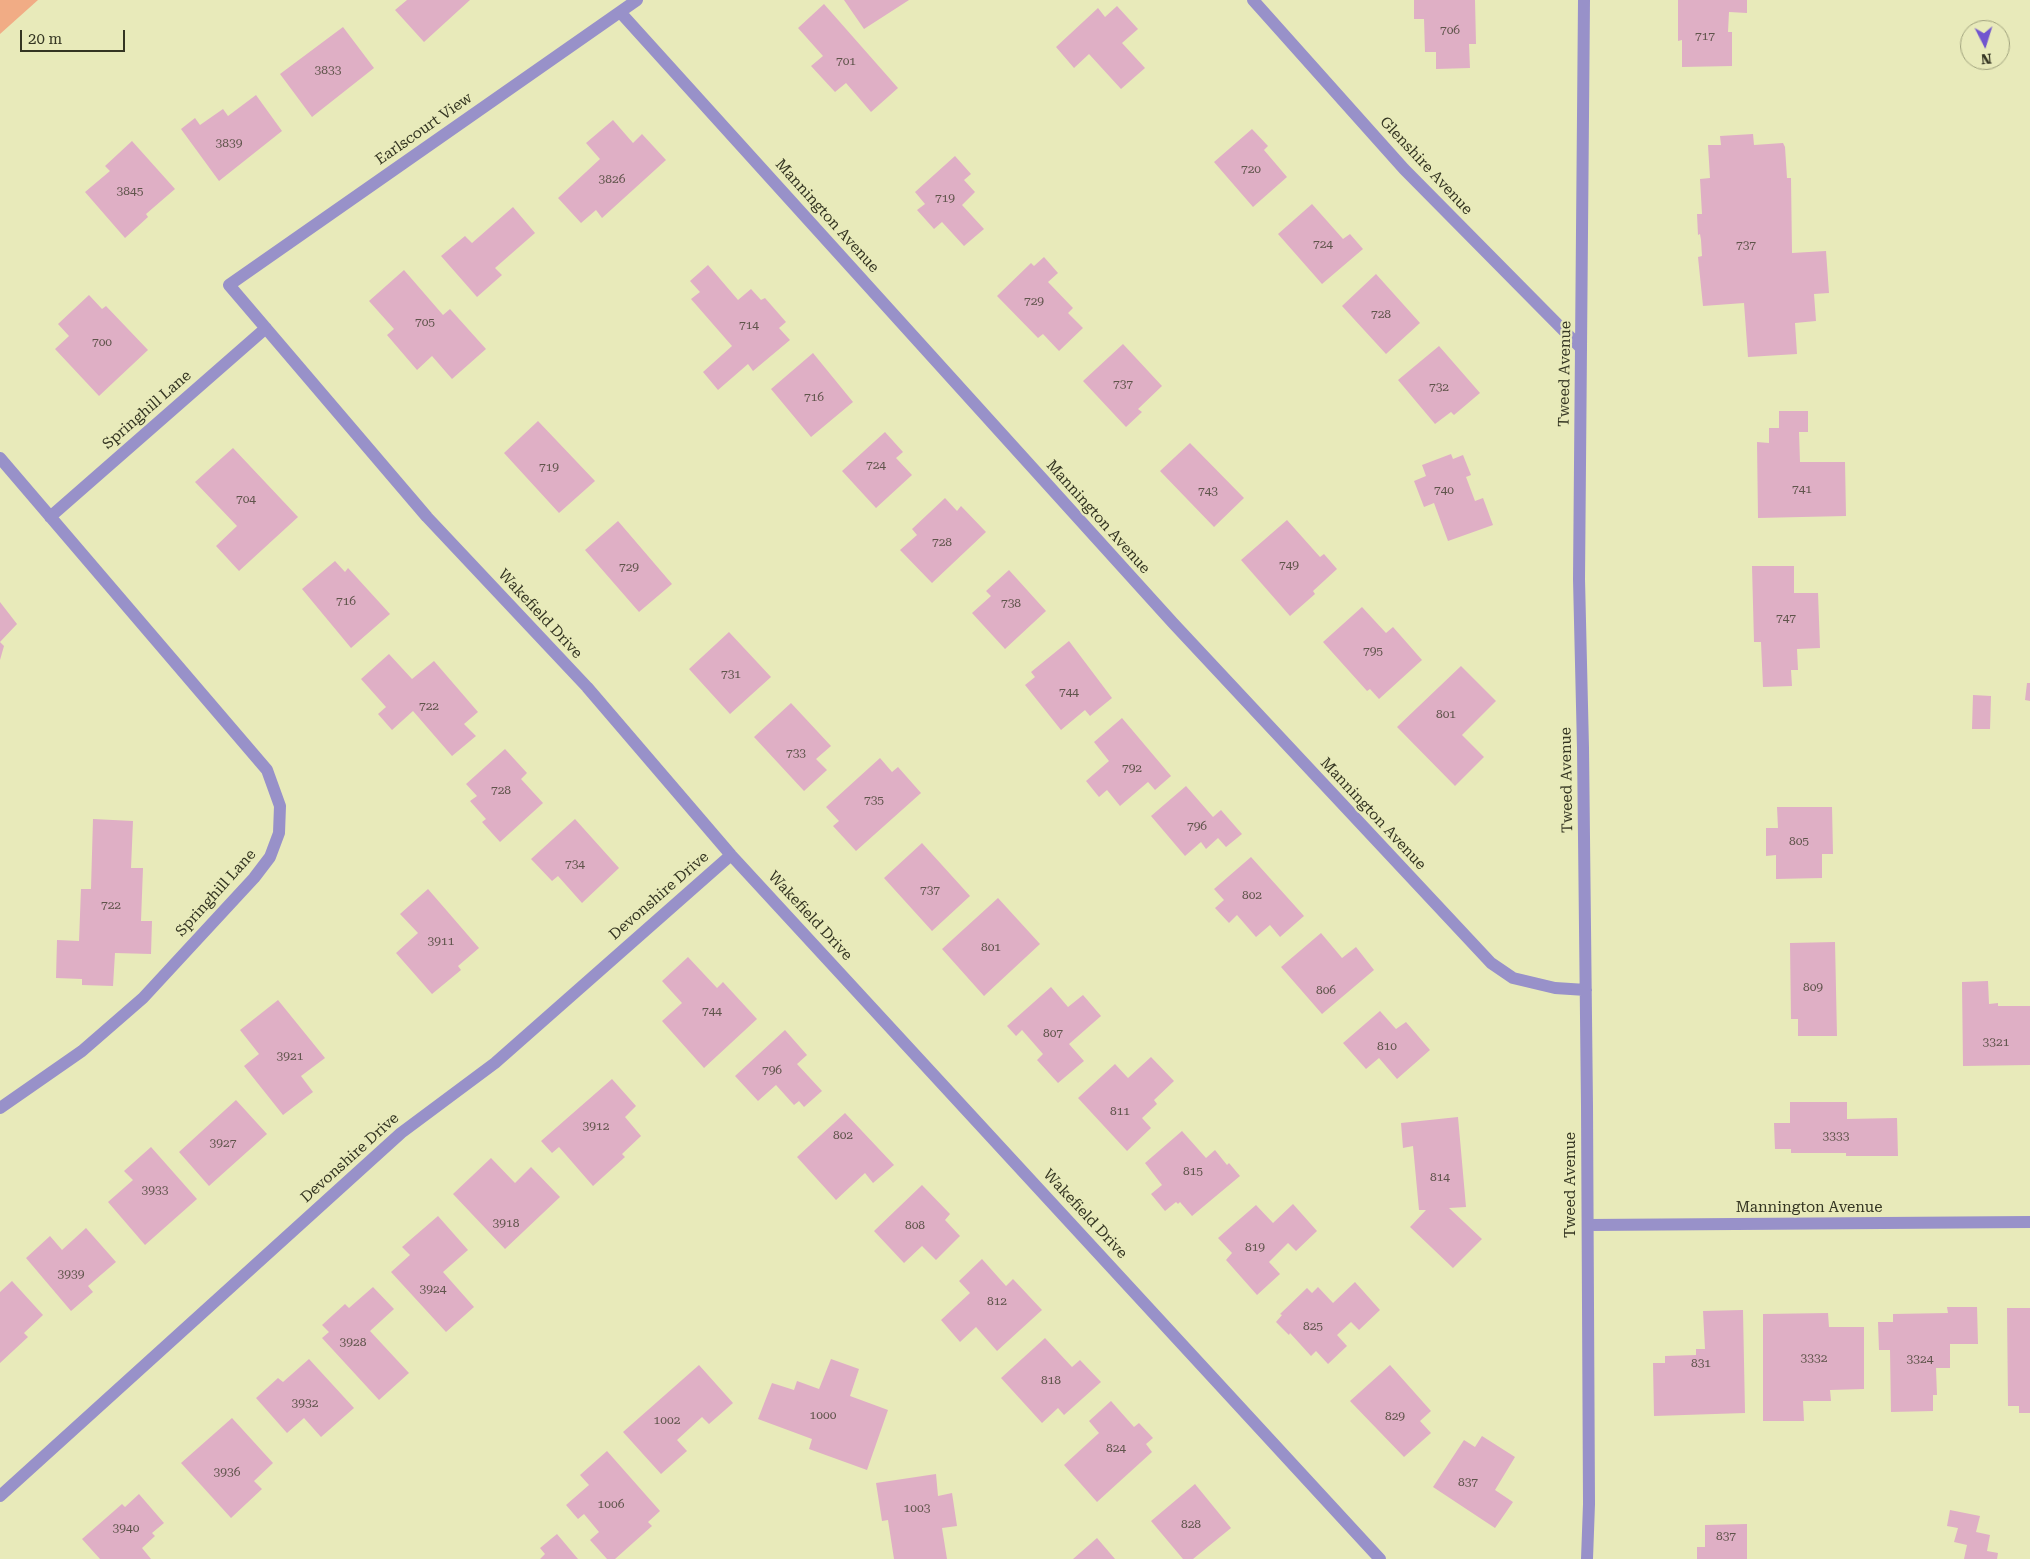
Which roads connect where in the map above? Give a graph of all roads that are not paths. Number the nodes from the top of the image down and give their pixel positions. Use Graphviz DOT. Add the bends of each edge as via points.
graph roads {
  1 [pos="637,0"];
  2 [pos="1253,0"];
  3 [pos="1584,0"];
  4 [pos="620,12"];
  5 [pos="229,284"];
  6 [pos="266,328"];
  7 [pos="1581,348"];
  8 [pos="0,458"];
  9 [pos="50,517"];
  10 [pos="731,855"];
  11 [pos="1586,990"];
  12 [pos="0,1108"];
  13 [pos="2030,1222"];
  14 [pos="1588,1225"];
  15 [pos="0,1496"];
  16 [pos="1380,1559"];
  17 [pos="1587,1559"];
  1 -- 4 [label="street, Earlscourt View"];
  2 -- 7 [label="street, Glenshire Avenue" via="1404,170"];
  3 -- 7 [label="street, Tweed Avenue"];
  4 -- 5 [label="street, Earlscourt View"];
  4 -- 11 [label="street, Mannington Avenue" via="1173,623 1491,964 1513,978 1554,988"];
  5 -- 6 [label="street, Wakefield Drive"];
  6 -- 9 [label="street, Springhill Lane"];
  6 -- 10 [label="street, Wakefield Drive" via="427,518 587,688"];
  7 -- 11 [label="street, Tweed Avenue" via="1579,579"];
  8 -- 9 [label="street, Springhill Lane"];
  9 -- 12 [label="street, Springhill Lane" via="267,770 280,806 279,833 270,857 254,878 143,998 82,1051"];
  10 -- 15 [label="street, Devonshire Drive" via="495,1063 401,1133"];
  10 -- 16 [label="street, Wakefield Drive"];
  11 -- 14 [label="street, Tweed Avenue"];
  13 -- 14 [label="street, Mannington Avenue"];
  14 -- 17 [label="street, Tweed Avenue"];
}
